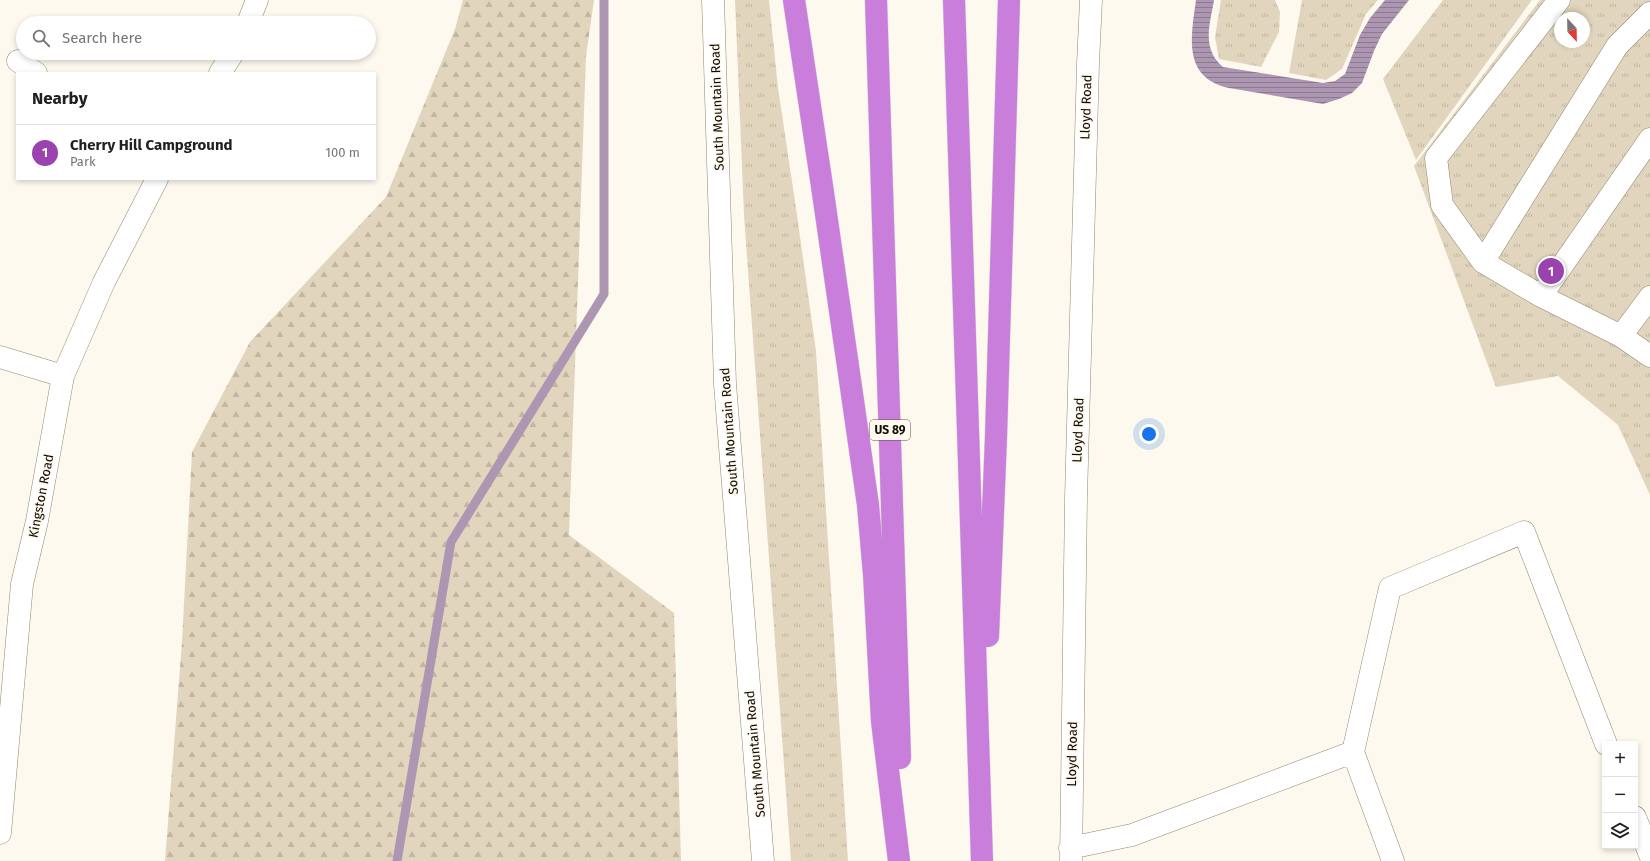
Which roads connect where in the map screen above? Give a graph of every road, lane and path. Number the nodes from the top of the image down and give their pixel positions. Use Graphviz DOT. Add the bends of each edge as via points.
graph roads {
  1 [pos="257,0"];
  2 [pos="713,0"];
  3 [pos="794,0"];
  4 [pos="876,0"];
  5 [pos="954,0"];
  6 [pos="1009,0"];
  7 [pos="1091,0"];
  8 [pos="1559,0"];
  9 [pos="1650,13"];
  10 [pos="251,16"];
  11 [pos="228,60"];
  12 [pos="18,61"];
  13 [pos="34,72"];
  14 [pos="221,72"];
  15 [pos="1650,139"];
  16 [pos="156,180"];
  17 [pos="1483,262"];
  18 [pos="1541,296"];
  19 [pos="1650,297"];
  20 [pos="1621,336"];
  21 [pos="1650,356"];
  22 [pos="0,357"];
  23 [pos="62,376"];
  24 [pos="6,689"];
  25 [pos="1605,741"];
  26 [pos="1353,752"];
  27 [pos="981,817"];
  28 [pos="1638,825"];
  29 [pos="0,833"];
  30 [pos="1070,855"];
  31 [pos="1650,855"];
  32 [pos="763,861"];
  33 [pos="899,861"];
  34 [pos="902,861"];
  35 [pos="982,861"];
  36 [pos="1394,861"];
  1 -- 10 [label="street"];
  2 -- 32 [label="street, South Mountain Road" via="725,384"];
  3 -- 33 [label="highway" via="868,505 882,721"];
  4 -- 34 [label="highway, US 89"];
  5 -- 27 [label="highway"];
  6 -- 27 [label="highway"];
  7 -- 30 [label="street, Lloyd Road" via="1076,498"];
  8 -- 17 [label="street" via="1436,158 1442,205"];
  9 -- 17 [label="street" via="1617,46"];
  11 -- 14 [label="street"];
  12 -- 13 [label="street"];
  15 -- 18 [label="street"];
  16 -- 23 [label="street, Kingston Road" via="104,282"];
  17 -- 18 [label="street"];
  18 -- 20 [label="street"];
  19 -- 20 [label="street"];
  20 -- 21 [label="street"];
  22 -- 23 [label="street"];
  23 -- 24 [label="street, Kingston Road" via="37,521 22,584"];
  24 -- 29 [label="street, Kingston Road"];
  25 -- 26 [label="street" via="1524,532 1390,588"];
  26 -- 30 [label="street" via="1132,836"];
  26 -- 36 [label="street"];
  27 -- 35 [label="highway"];
  28 -- 31 [label="street"];
}
